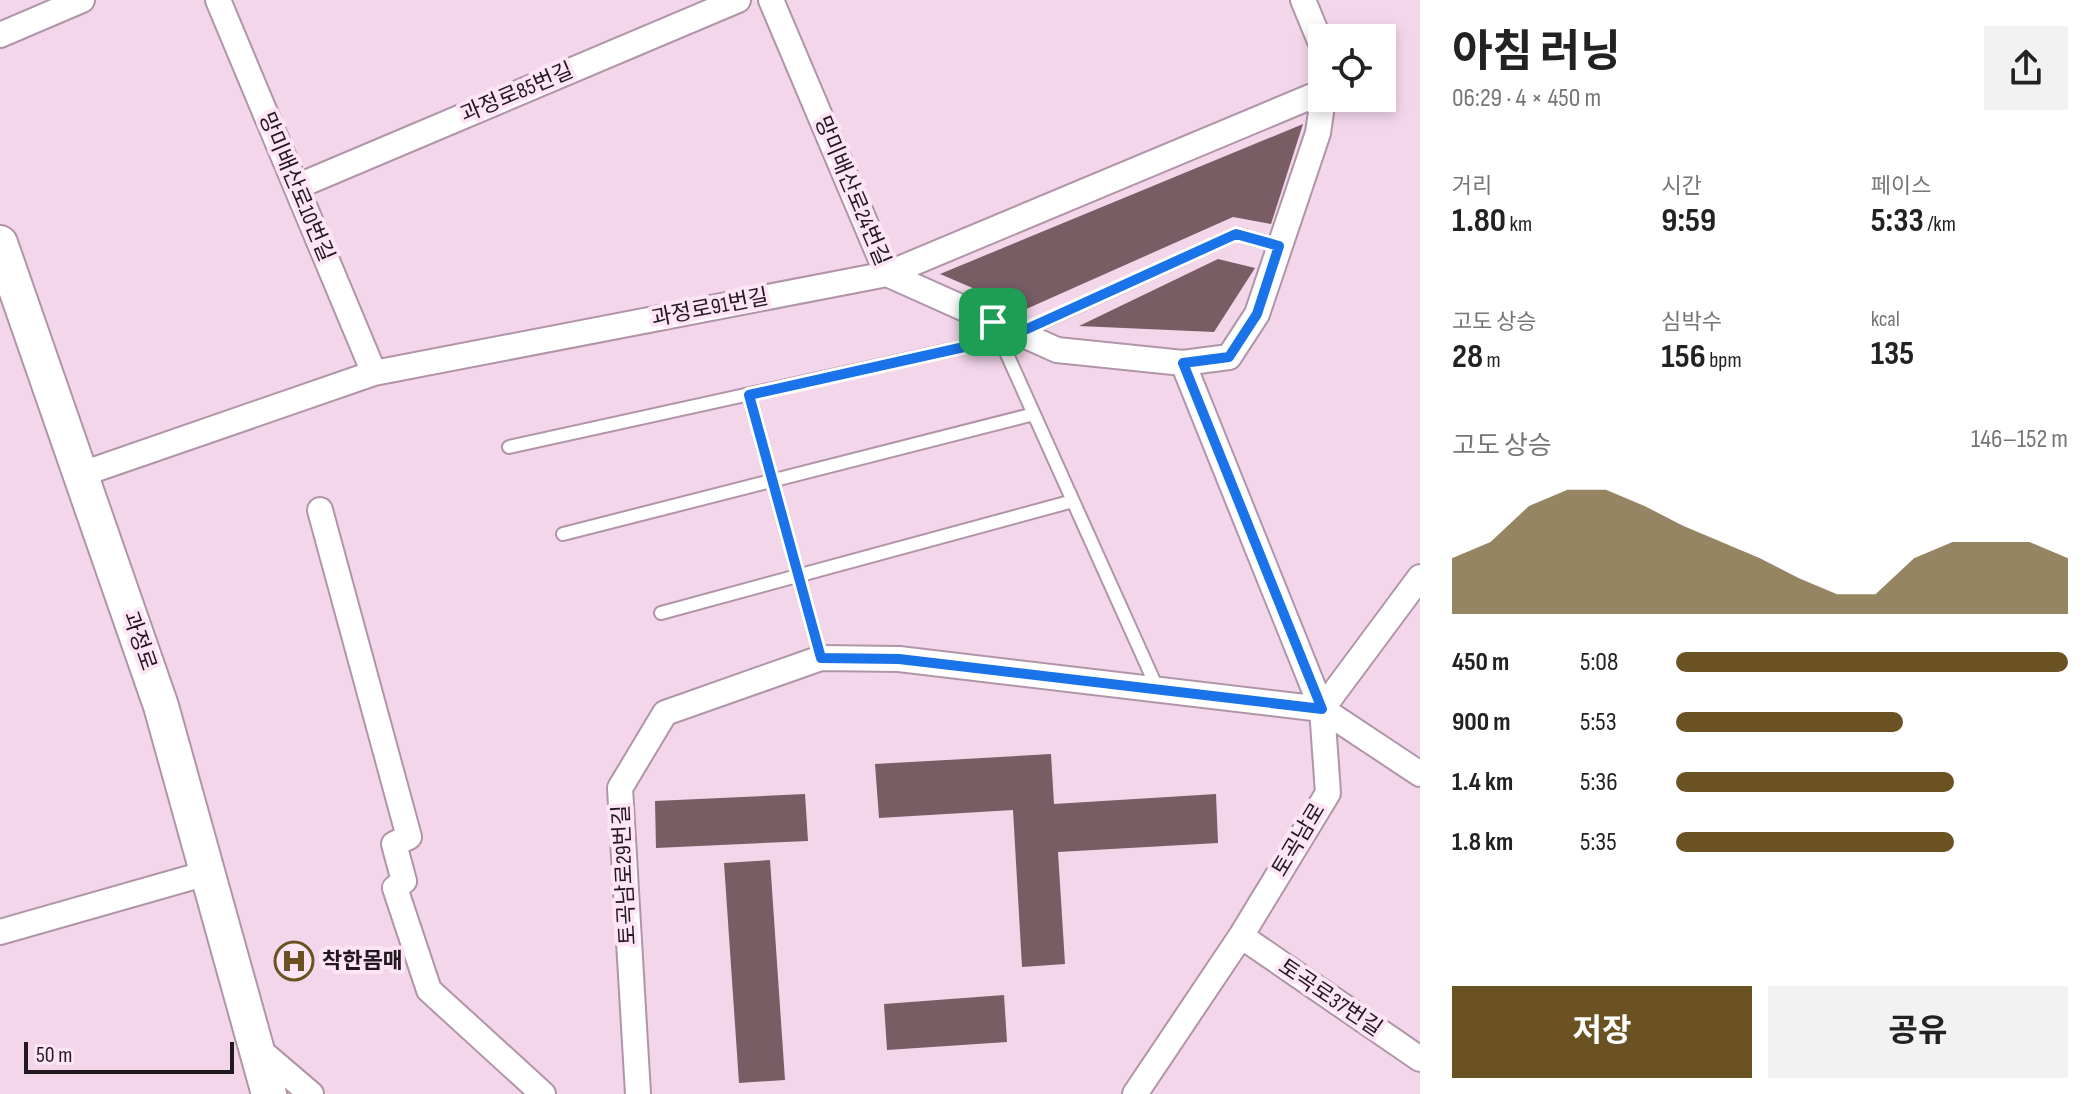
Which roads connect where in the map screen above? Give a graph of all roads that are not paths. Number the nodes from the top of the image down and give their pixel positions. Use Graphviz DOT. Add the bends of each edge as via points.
graph roads {
  1 [pos="82,0"];
  2 [pos="218,0"];
  3 [pos="738,0"];
  4 [pos="771,0"];
  5 [pos="1303,0"];
  6 [pos="1313,24"];
  7 [pos="0,35"];
  8 [pos="1308,101"];
  9 [pos="1320,112"];
  10 [pos="296,187"];
  11 [pos="0,243"];
  12 [pos="1279,246"];
  13 [pos="887,274"];
  14 [pos="1004,331"];
  15 [pos="1183,363"];
  16 [pos="374,373"];
  17 [pos="749,395"];
  18 [pos="1034,414"];
  19 [pos="509,447"];
  20 [pos="82,474"];
  21 [pos="773,481"];
  22 [pos="1073,501"];
  23 [pos="320,510"];
  24 [pos="563,534"];
  25 [pos="799,577"];
  26 [pos="1420,577"];
  27 [pos="661,613"];
  28 [pos="821,658"];
  29 [pos="1158,690"];
  30 [pos="1322,709"];
  31 [pos="1420,774"];
  32 [pos="207,873"];
  33 [pos="0,932"];
  34 [pos="1241,936"];
  35 [pos="256,1047"];
  36 [pos="1420,1059"];
  37 [pos="269,1094"];
  38 [pos="311,1094"];
  39 [pos="543,1094"];
  40 [pos="638,1094"];
  41 [pos="1135,1094"];
  1 -- 7 [label="street"];
  2 -- 10 [label="street, 망미배산로10번길"];
  3 -- 10 [label="street, 과정로85번길"];
  4 -- 13 [label="street, 망미배산로24번길"];
  5 -- 6 [label="street"];
  8 -- 13 [label="street, 과정로91번길"];
  9 -- 12 [label="street, 망미배산로24번길" via="1318,133"];
  10 -- 16 [label="street, 망미배산로10번길"];
  11 -- 20 [label="main road, 과정로"];
  12 -- 14 [label="lane" via="1236,234"];
  12 -- 15 [label="street, 망미배산로24번길" via="1257,314 1229,357"];
  13 -- 14 [label="street, 망미배산로24번길"];
  13 -- 16 [label="street, 과정로91번길"];
  14 -- 15 [label="street, 망미배산로24번길" via="1057,350"];
  14 -- 17 [label="lane"];
  14 -- 18 [label="lane"];
  15 -- 30 [label="street"];
  16 -- 20 [label="street, 과정로91번길"];
  17 -- 19 [label="lane"];
  17 -- 21 [label="lane"];
  18 -- 21 [label="lane"];
  18 -- 22 [label="lane"];
  20 -- 32 [label="main road, 과정로" via="161,706"];
  21 -- 24 [label="lane"];
  21 -- 25 [label="lane"];
  22 -- 25 [label="lane"];
  22 -- 29 [label="lane"];
  23 -- 39 [label="street" via="409,837 394,844 404,881 395,888 429,990"];
  25 -- 27 [label="lane"];
  25 -- 28 [label="lane"];
  26 -- 30 [label="street"];
  28 -- 29 [label="street, 토곡남로29번길" via="899,659"];
  28 -- 40 [label="street, 토곡남로29번길" via="665,713 620,788"];
  29 -- 30 [label="street, 토곡남로29번길"];
  30 -- 31 [label="street"];
  30 -- 34 [label="street, 토곡남로" via="1328,793"];
  32 -- 33 [label="street"];
  32 -- 35 [label="main road, 과정로"];
  34 -- 36 [label="street, 토곡로37번길"];
  34 -- 41 [label="street, 토곡남로"];
  35 -- 37 [label="main road, 과정로"];
  35 -- 38 [label="street"];
}
